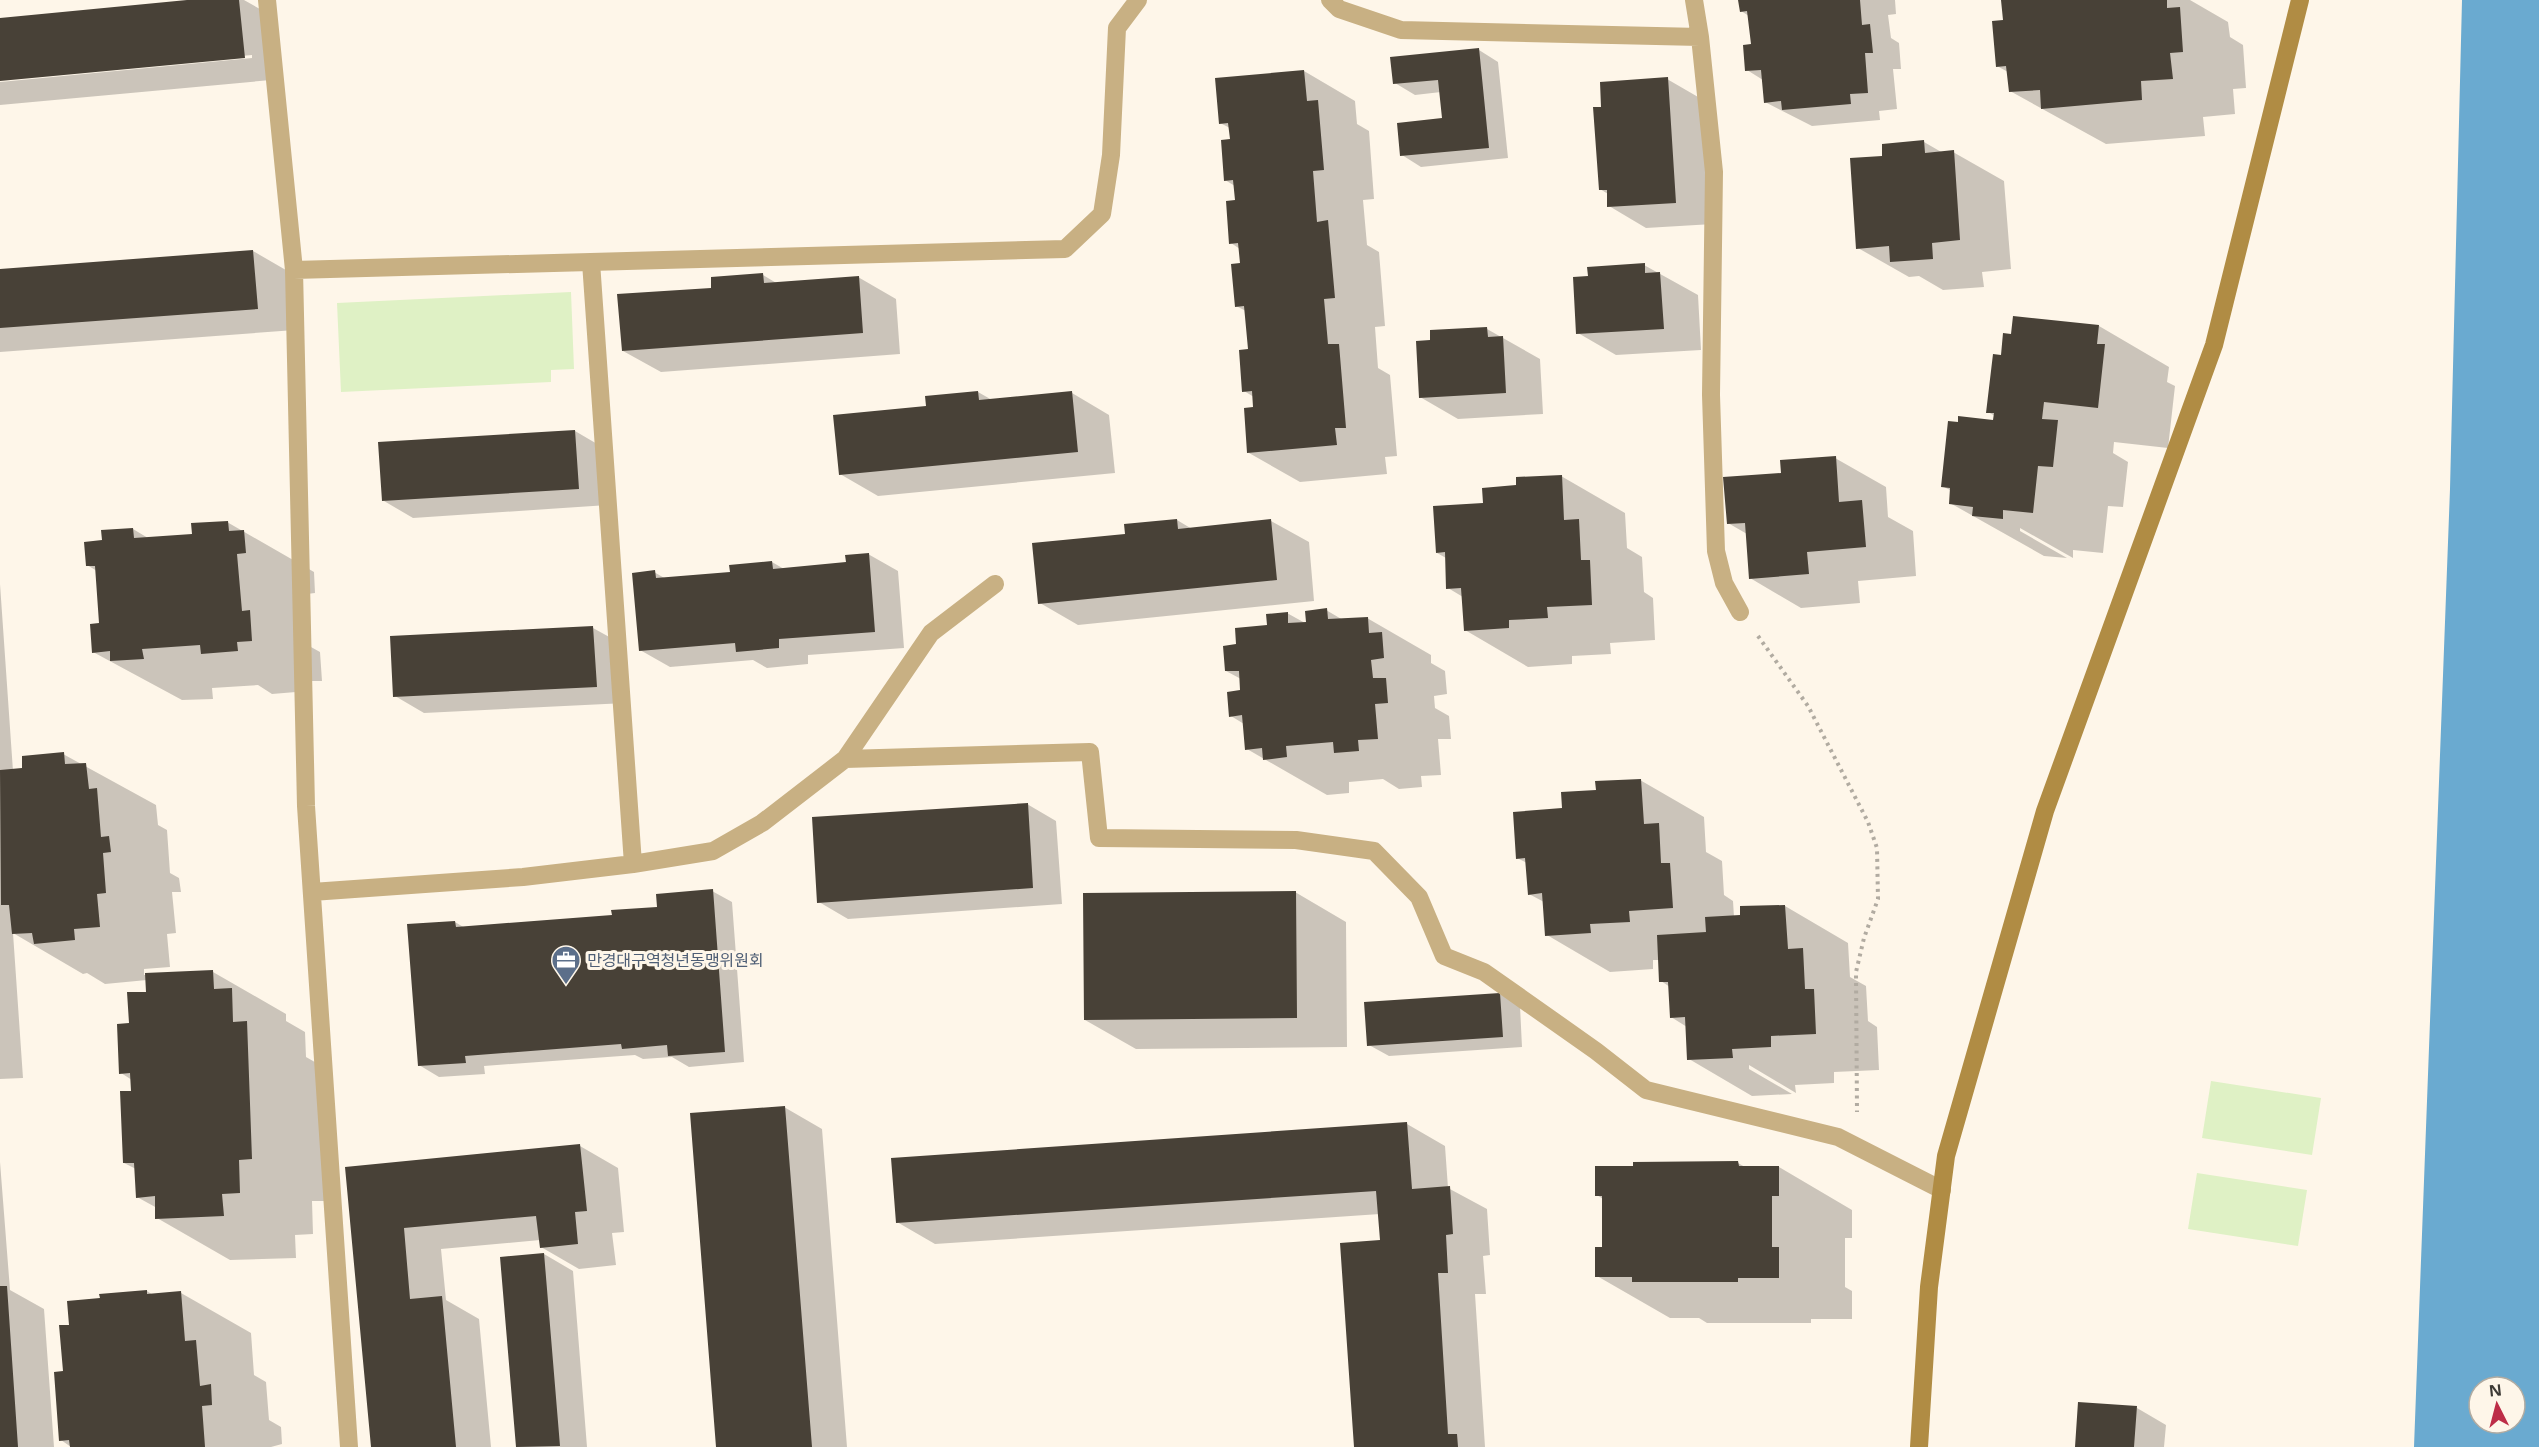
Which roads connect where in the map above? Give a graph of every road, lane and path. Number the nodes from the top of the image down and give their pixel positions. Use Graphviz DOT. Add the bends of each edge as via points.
graph roads {
  1 [pos="267,0"];
  2 [pos="1138,0"];
  3 [pos="1330,0"];
  4 [pos="1694,0"];
  5 [pos="2300,0"];
  6 [pos="1700,37"];
  7 [pos="591,262"];
  8 [pos="294,270"];
  9 [pos="995,584"];
  10 [pos="1740,612"];
  11 [pos="845,759"];
  12 [pos="633,864"];
  13 [pos="312,892"];
  14 [pos="1857,1147"];
  15 [pos="1942,1190"];
  16 [pos="350,1447"];
  17 [pos="1919,1447"];
  1 -- 8 [label="street"];
  2 -- 7 [label="street" via="1117,28 1111,155 1102,214 1065,249"];
  3 -- 6 [label="street" via="1340,9 1401,30"];
  4 -- 6 [label="street"];
  5 -- 15 [label="street" via="2214,345 2045,811 1947,1156"];
  6 -- 10 [label="street" via="1714,172 1711,394 1716,551 1724,584"];
  7 -- 8 [label="street"];
  7 -- 12 [label="street"];
  8 -- 13 [label="street" via="306,806"];
  9 -- 11 [label="street" via="932,633"];
  10 -- 14 [label="path" via="1808,706 1868,822 1877,848 1878,899 1856,972"];
  11 -- 12 [label="street" via="762,823 712,851"];
  11 -- 14 [label="street" via="1090,752 1099,838 1296,840 1374,851 1419,897 1444,956 1484,972 1646,1090 1838,1137"];
  12 -- 13 [label="street" via="523,877"];
  13 -- 16 [label="street"];
  14 -- 15 [label="street"];
  15 -- 17 [label="street" via="1929,1287"];
}
